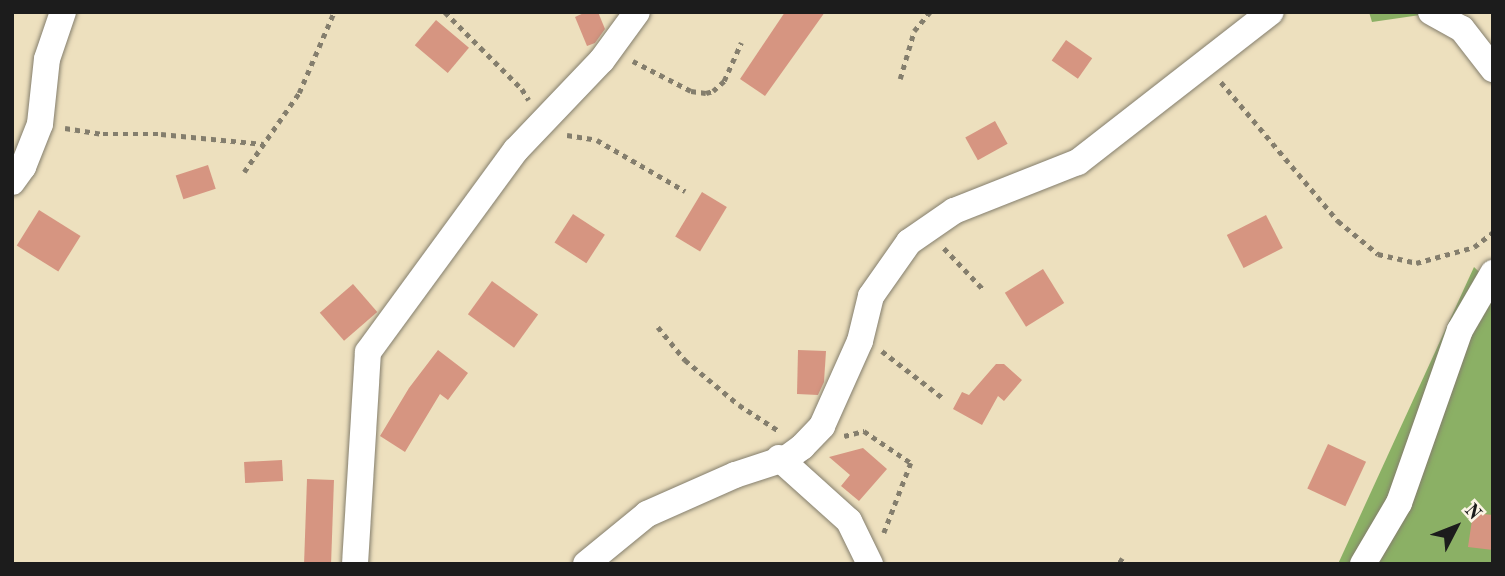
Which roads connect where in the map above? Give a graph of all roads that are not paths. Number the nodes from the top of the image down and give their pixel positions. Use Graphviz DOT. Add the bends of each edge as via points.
graph roads {
  1 [pos="63,12"];
  2 [pos="638,12"];
  3 [pos="1270,12"];
  4 [pos="1431,12"];
  5 [pos="1493,69"];
  6 [pos="12,182"];
  7 [pos="1493,273"];
  8 [pos="790,452"];
  9 [pos="355,564"];
  10 [pos="586,564"];
  11 [pos="870,564"];
  12 [pos="1363,564"];
  1 -- 6 [label="street" via="47,59 40,124"];
  2 -- 9 [label="street" via="610,49 516,150 368,352"];
  3 -- 8 [label="street" via="1078,162 954,211 909,242 870,296 862,336 822,426"];
  4 -- 5 [label="street" via="1462,29"];
  7 -- 12 [label="street" via="1460,330 1399,503"];
  8 -- 10 [label="street" via="646,514"];
  8 -- 11 [label="street" via="849,521"];
}
